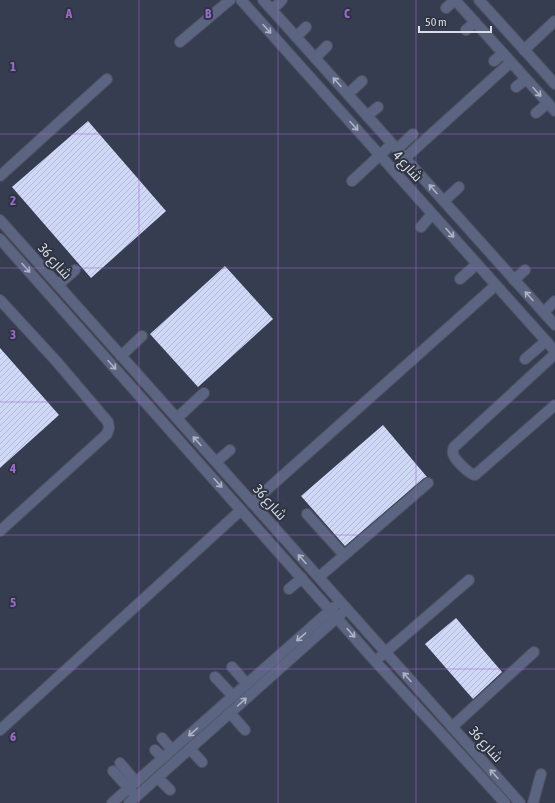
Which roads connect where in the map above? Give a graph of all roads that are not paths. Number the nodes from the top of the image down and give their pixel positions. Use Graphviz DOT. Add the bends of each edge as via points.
graph roads {
  1 [pos="230,0"];
  2 [pos="241,0"];
  3 [pos="263,0"];
  4 [pos="282,0"];
  5 [pos="455,0"];
  6 [pos="479,0"];
  7 [pos="446,8"];
  8 [pos="272,10"];
  9 [pos="555,21"];
  10 [pos="475,22"];
  11 [pos="306,27"];
  12 [pos="466,30"];
  13 [pos="296,36"];
  14 [pos="180,42"];
  15 [pos="327,46"];
  16 [pos="524,50"];
  17 [pos="503,53"];
  18 [pos="315,58"];
  19 [pos="494,61"];
  20 [pos="511,62"];
  21 [pos="322,66"];
  22 [pos="310,77"];
  23 [pos="107,79"];
  24 [pos="526,79"];
  25 [pos="362,81"];
  26 [pos="555,84"];
  27 [pos="516,87"];
  28 [pos="348,94"];
  29 [pos="548,103"];
  30 [pos="378,107"];
  31 [pos="555,111"];
  32 [pos="536,113"];
  33 [pos="367,116"];
  34 [pos="413,134"];
  35 [pos="394,146"];
  36 [pos="380,155"];
  37 [pos="405,158"];
  38 [pos="0,176"];
  39 [pos="352,181"];
  40 [pos="459,187"];
  41 [pos="444,201"];
  42 [pos="432,214"];
  43 [pos="0,220"];
  44 [pos="421,227"];
  45 [pos="0,239"];
  46 [pos="482,244"];
  47 [pos="469,255"];
  48 [pos="477,264"];
  49 [pos="75,270"];
  50 [pos="525,270"];
  51 [pos="460,279"];
  52 [pos="514,280"];
  53 [pos="58,285"];
  54 [pos="496,285"];
  55 [pos="0,300"];
  56 [pos="555,301"];
  57 [pos="544,312"];
  58 [pos="555,325"];
  59 [pos="142,336"];
  60 [pos="546,341"];
  61 [pos="555,351"];
  62 [pos="555,354"];
  63 [pos="122,356"];
  64 [pos="525,359"];
  65 [pos="204,393"];
  66 [pos="555,405"];
  67 [pos="177,418"];
  68 [pos="230,450"];
  69 [pos="216,462"];
  70 [pos="428,483"];
  71 [pos="252,503"];
  72 [pos="241,510"];
  73 [pos="307,514"];
  74 [pos="0,531"];
  75 [pos="344,555"];
  76 [pos="319,577"];
  77 [pos="302,578"];
  78 [pos="469,580"];
  79 [pos="289,589"];
  80 [pos="344,605"];
  81 [pos="334,614"];
  82 [pos="385,652"];
  83 [pos="534,652"];
  84 [pos="375,661"];
  85 [pos="232,667"];
  86 [pos="215,678"];
  87 [pos="247,684"];
  88 [pos="233,696"];
  89 [pos="230,713"];
  90 [pos="213,714"];
  91 [pos="220,722"];
  92 [pos="452,727"];
  93 [pos="0,730"];
  94 [pos="245,730"];
  95 [pos="162,738"];
  96 [pos="190,749"];
  97 [pos="155,750"];
  98 [pos="172,750"];
  99 [pos="163,758"];
  100 [pos="202,762"];
  101 [pos="120,763"];
  102 [pos="113,771"];
  103 [pos="541,774"];
  104 [pos="158,778"];
  105 [pos="133,785"];
  106 [pos="170,790"];
  107 [pos="133,800"];
  108 [pos="112,803"];
  109 [pos="505,803"];
  110 [pos="520,803"];
  111 [pos="533,803"];
  1 -- 14 [label="lane"];
  2 -- 22 [label="lane, شارع 4, one-way"];
  3 -- 8 [label="lane, شارع 4"];
  4 -- 8 [label="lane"];
  5 -- 7 [label="lane"];
  5 -- 10 [label="lane"];
  6 -- 16 [label="lane" via="491,8"];
  8 -- 13 [label="lane, شارع 4"];
  9 -- 16 [label="lane"];
  10 -- 12 [label="lane"];
  10 -- 17 [label="lane"];
  11 -- 13 [label="lane"];
  13 -- 18 [label="lane, شارع 4"];
  15 -- 18 [label="lane"];
  16 -- 26 [label="lane" via="546,67"];
  17 -- 19 [label="lane"];
  17 -- 20 [label="lane"];
  18 -- 21 [label="lane, شارع 4"];
  20 -- 24 [label="lane"];
  20 -- 37 [label="lane"];
  21 -- 22 [label="lane"];
  28 -- 21 [label="lane, شارع 4, one-way"];
  22 -- 36 [label="lane, شارع 4, one-way"];
  23 -- 38 [label="lane"];
  24 -- 27 [label="lane"];
  24 -- 29 [label="lane, one-way"];
  25 -- 28 [label="lane"];
  28 -- 33 [label="lane, شارع 4"];
  29 -- 31 [label="lane"];
  29 -- 32 [label="lane"];
  30 -- 33 [label="lane"];
  33 -- 35 [label="lane, شارع 4"];
  34 -- 35 [label="lane"];
  35 -- 36 [label="lane"];
  35 -- 37 [label="lane, شارع 4"];
  36 -- 39 [label="lane"];
  36 -- 42 [label="lane, شارع 4"];
  41 -- 37 [label="lane, شارع 4, one-way"];
  40 -- 41 [label="lane"];
  41 -- 46 [label="lane, شارع 4"];
  42 -- 44 [label="lane"];
  42 -- 47 [label="lane, شارع 4, one-way"];
  43 -- 53 [label="lane, شارع 36"];
  45 -- 72 [label="lane, شارع 36, one-way"];
  46 -- 47 [label="lane"];
  46 -- 52 [label="lane, شارع 4"];
  47 -- 48 [label="lane, شارع 4"];
  48 -- 51 [label="lane"];
  48 -- 54 [label="lane, شارع 4"];
  49 -- 53 [label="lane"];
  50 -- 52 [label="lane"];
  57 -- 52 [label="lane, شارع 4, one-way"];
  53 -- 63 [label="lane, شارع 36"];
  54 -- 60 [label="lane, شارع 4"];
  54 -- 71 [label="lane"];
  55 -- 74 [label="lane" via="57,362 108,422 109,428 107,434"];
  56 -- 57 [label="lane"];
  57 -- 58 [label="lane, شارع 4"];
  59 -- 63 [label="lane"];
  60 -- 61 [label="lane, شارع 4"];
  60 -- 64 [label="lane"];
  62 -- 66 [label="lane" via="454,447 453,455 470,474 475,475"];
  63 -- 67 [label="lane, شارع 36"];
  65 -- 67 [label="lane"];
  69 -- 67 [label="lane, شارع 36, one-way"];
  68 -- 69 [label="lane"];
  69 -- 71 [label="lane, شارع 36"];
  70 -- 75 [label="lane"];
  76 -- 71 [label="lane, شارع 36, one-way"];
  72 -- 77 [label="lane, شارع 36"];
  72 -- 93 [label="lane"];
  73 -- 75 [label="lane"];
  75 -- 76 [label="lane"];
  76 -- 80 [label="lane, شارع 36"];
  77 -- 79 [label="lane"];
  77 -- 81 [label="lane, شارع 36"];
  78 -- 82 [label="lane"];
  80 -- 81 [label="lane"];
  80 -- 82 [label="lane, شارع 36"];
  81 -- 84 [label="lane, شارع 36, one-way"];
  81 -- 87 [label="lane, one-way"];
  89 -- 81 [label="lane, one-way"];
  82 -- 84 [label="lane"];
  92 -- 82 [label="lane, شارع 36, one-way"];
  83 -- 92 [label="lane"];
  84 -- 109 [label="lane, شارع 36"];
  85 -- 87 [label="lane"];
  86 -- 88 [label="lane"];
  87 -- 88 [label="lane"];
  88 -- 90 [label="lane"];
  89 -- 91 [label="lane"];
  89 -- 94 [label="lane"];
  90 -- 91 [label="lane"];
  90 -- 98 [label="lane, one-way"];
  91 -- 96 [label="lane"];
  110 -- 92 [label="lane, شارع 36, one-way"];
  95 -- 98 [label="lane"];
  96 -- 100 [label="lane"];
  96 -- 104 [label="lane"];
  97 -- 99 [label="lane"];
  98 -- 99 [label="lane"];
  99 -- 105 [label="lane"];
  101 -- 105 [label="lane"];
  102 -- 105 [label="lane"];
  103 -- 111 [label="lane"];
  104 -- 106 [label="lane"];
  104 -- 107 [label="lane"];
  105 -- 107 [label="lane"];
  105 -- 108 [label="lane"];
}
